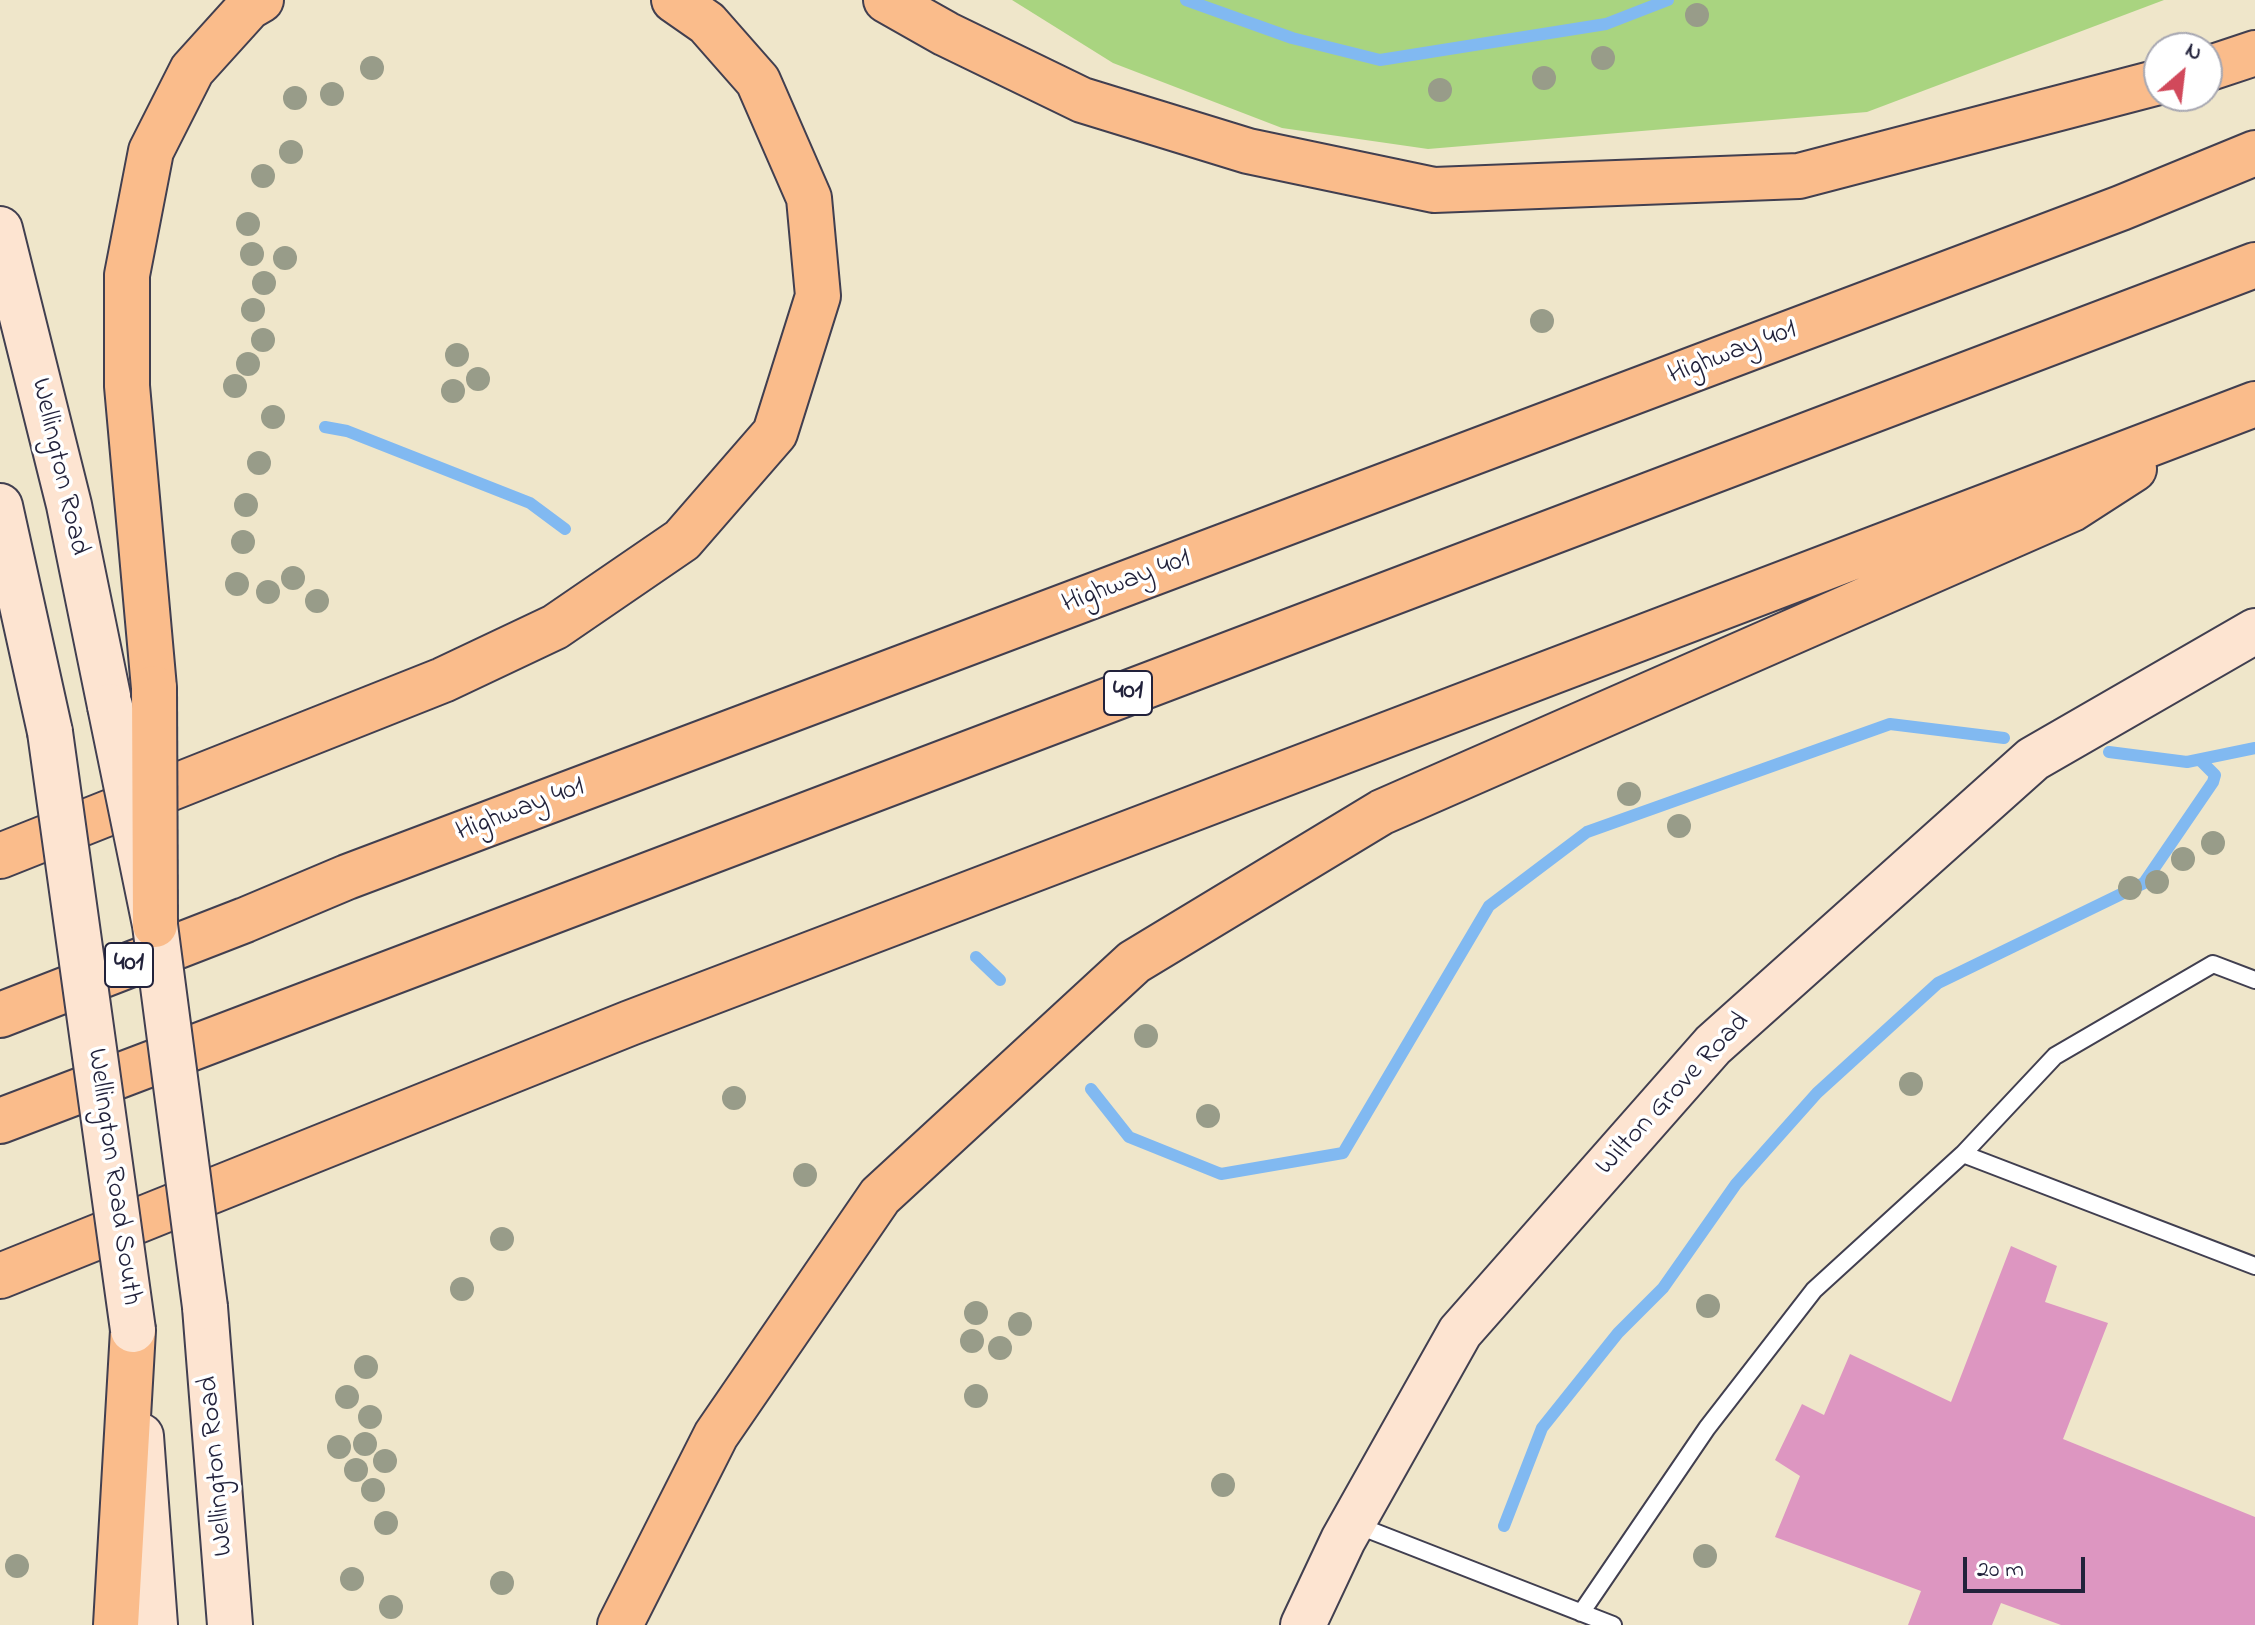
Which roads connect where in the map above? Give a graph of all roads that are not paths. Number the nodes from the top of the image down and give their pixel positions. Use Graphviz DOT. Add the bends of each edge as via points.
graph roads {
  1 [pos="261,0"];
  2 [pos="674,0"];
  3 [pos="886,0"];
  4 [pos="2255,53"];
  5 [pos="2223,64"];
  6 [pos="2143,86"];
  7 [pos="2255,153"];
  8 [pos="0,229"];
  9 [pos="2255,265"];
  10 [pos="2255,404"];
  11 [pos="2201,424"];
  12 [pos="0,506"];
  13 [pos="2255,631"];
  14 [pos="0,856"];
  15 [pos="155,925"];
  16 [pos="2255,980"];
  17 [pos="0,1015"];
  18 [pos="0,1121"];
  19 [pos="1963,1154"];
  20 [pos="2255,1266"];
  21 [pos="0,1276"];
  22 [pos="133,1330"];
  23 [pos="1353,1523"];
  24 [pos="1581,1613"];
  25 [pos="116,1625"];
  26 [pos="155,1625"];
  27 [pos="230,1625"];
  28 [pos="620,1625"];
  29 [pos="1303,1625"];
  30 [pos="1613,1625"];
  1 -- 15 [label="highway, bridge" via="192,70 151,151 127,275 127,386 154,688"];
  2 -- 14 [label="highway" via="707,23 758,81 809,198 818,296 775,433 682,540 555,627 443,680"];
  3 -- 6 [label="highway" via="1082,100 1248,151 1434,190 1799,176"];
  4 -- 5 [label="highway"];
  7 -- 17 [label="highway, Highway 401 / 401" via="347,877"];
  8 -- 15 [label="main road, Wellington Road, bridge" via="69,505"];
  9 -- 18 [label="highway, 401"];
  10 -- 11 [label="highway"];
  11 -- 21 [label="highway" via="630,1023"];
  11 -- 28 [label="highway" via="2072,509 1382,812 1134,962 880,1196 716,1435"];
  12 -- 22 [label="main road, Wellington Road South, bridge" via="50,732"];
  13 -- 23 [label="main road, Wilton Grove Road" via="2033,759 1713,1045 1460,1332"];
  15 -- 27 [label="main road, Wellington Road, bridge" via="205,1307"];
  16 -- 19 [label="lane" via="2213,964 2055,1056"];
  19 -- 20 [label="lane"];
  19 -- 24 [label="lane" via="1814,1290 1707,1428"];
  22 -- 25 [label="highway"];
  22 -- 26 [label="main road, Wellington Road South"];
  23 -- 24 [label="lane"];
  23 -- 29 [label="main road, Wilton Grove Road"];
  24 -- 30 [label="lane"];
}
